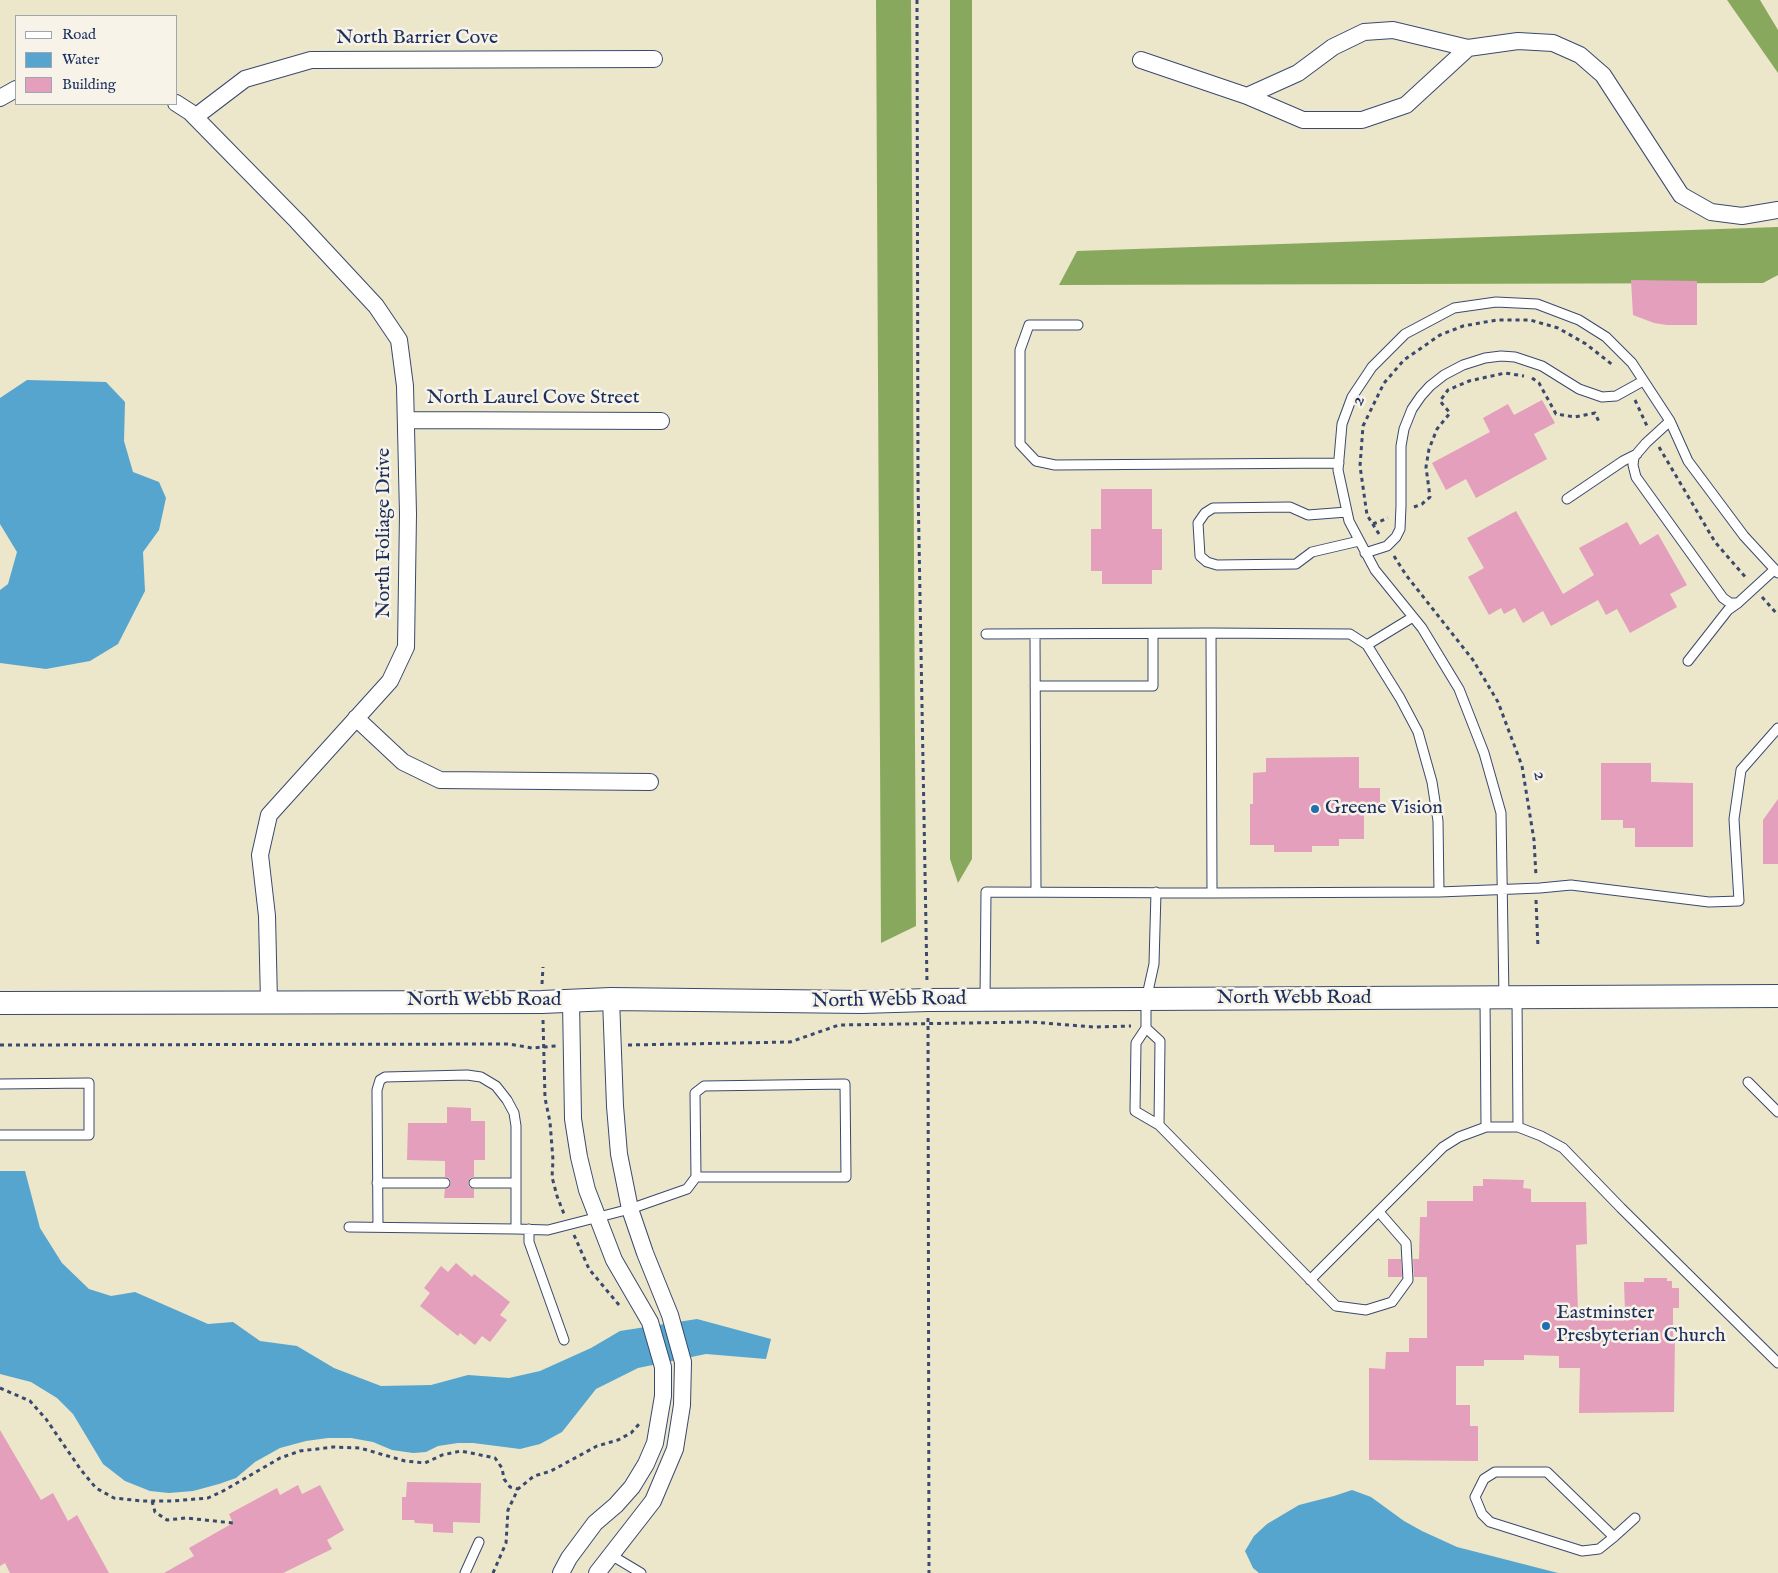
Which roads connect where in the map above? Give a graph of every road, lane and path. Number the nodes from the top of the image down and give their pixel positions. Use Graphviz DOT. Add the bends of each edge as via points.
graph roads {
  1 [pos="916,0"];
  2 [pos="1468,48"];
  3 [pos="654,59"];
  4 [pos="1141,60"];
  5 [pos="15,90"];
  6 [pos="1247,96"];
  7 [pos="0,98"];
  8 [pos="178,104"];
  9 [pos="195,117"];
  10 [pos="1776,208"];
  11 [pos="1078,325"];
  12 [pos="1644,381"];
  13 [pos="1630,388"];
  14 [pos="406,420"];
  15 [pos="661,421"];
  16 [pos="1599,422"];
  17 [pos="1670,422"];
  18 [pos="1653,437"];
  19 [pos="1637,454"];
  20 [pos="1339,463"];
  21 [pos="1567,499"];
  22 [pos="1347,512"];
  23 [pos="1401,513"];
  24 [pos="1373,524"];
  25 [pos="1359,541"];
  26 [pos="1387,546"];
  27 [pos="1365,552"];
  28 [pos="1776,571"];
  29 [pos="1755,588"];
  30 [pos="1738,603"];
  31 [pos="1778,615"];
  32 [pos="1413,617"];
  33 [pos="1211,633"];
  34 [pos="986,634"];
  35 [pos="1035,634"];
  36 [pos="1153,634"];
  37 [pos="1367,645"];
  38 [pos="1688,660"];
  39 [pos="1035,686"];
  40 [pos="356,718"];
  41 [pos="1778,728"];
  42 [pos="650,782"];
  43 [pos="1536,888"];
  44 [pos="1502,889"];
  45 [pos="1036,892"];
  46 [pos="1156,892"];
  47 [pos="1439,892"];
  48 [pos="1212,893"];
  49 [pos="1538,948"];
  50 [pos="927,970"];
  51 [pos="1778,996"];
  52 [pos="1502,998"];
  53 [pos="611,1000"];
  54 [pos="985,1000"];
  55 [pos="1146,1000"];
  56 [pos="571,1001"];
  57 [pos="269,1002"];
  58 [pos="0,1003"];
  59 [pos="928,1022"];
  60 [pos="1146,1028"];
  61 [pos="1748,1082"];
  62 [pos="0,1084"];
  63 [pos="1778,1112"];
  64 [pos="1159,1125"];
  65 [pos="1486,1127"];
  66 [pos="1518,1127"];
  67 [pos="0,1135"];
  68 [pos="696,1178"];
  69 [pos="378,1182"];
  70 [pos="445,1182"];
  71 [pos="474,1182"];
  72 [pos="516,1182"];
  73 [pos="630,1209"];
  74 [pos="1379,1212"];
  75 [pos="597,1218"];
  76 [pos="349,1227"];
  77 [pos="378,1227"];
  78 [pos="516,1228"];
  79 [pos="529,1229"];
  80 [pos="1310,1280"];
  81 [pos="564,1340"];
  82 [pos="1778,1363"];
  83 [pos="0,1388"];
  84 [pos="644,1414"];
  85 [pos="518,1489"];
  86 [pos="152,1501"];
  87 [pos="1636,1518"];
  88 [pos="233,1523"];
  89 [pos="1614,1537"];
  90 [pos="479,1542"];
  91 [pos="611,1555"];
  92 [pos="464,1573"];
  93 [pos="493,1573"];
  94 [pos="561,1573"];
  95 [pos="597,1573"];
  96 [pos="641,1573"];
  97 [pos="929,1573"];
  1 -- 50 [label="path" via="918,475"];
  2 -- 6 [label="street" via="1393,30 1364,32 1333,47 1298,73"];
  2 -- 6 [label="street" via="1406,105 1362,120 1303,120"];
  2 -- 10 [label="street" via="1518,41 1552,43 1580,55 1603,75 1681,195 1711,212 1742,216"];
  3 -- 9 [label="street, North Barrier Cove" via="311,60 245,79"];
  4 -- 6 [label="street"];
  5 -- 7 [label="street"];
  8 -- 9 [label="street, North Foliage Drive"];
  9 -- 14 [label="street, North Foliage Drive" via="376,306 399,340"];
  11 -- 20 [label="lane" via="1029,325 1020,350 1020,444 1036,461 1054,465"];
  12 -- 13 [label="lane"];
  12 -- 17 [label="lane"];
  12 -- 20 [label="lane" via="1632,363 1606,337 1579,320 1537,304 1496,302 1454,308 1405,334 1372,367 1352,397 1342,424"];
  13 -- 18 [label="path, 2"];
  13 -- 23 [label="lane" via="1616,396 1602,397 1579,389 1542,366 1501,356 1464,365 1444,375 1421,396 1404,429"];
  13 -- 24 [label="path, 2" via="1623,374 1586,344 1558,328 1530,320 1497,320 1464,326 1440,335 1404,360 1384,383 1363,426 1360,466 1367,515"];
  14 -- 15 [label="street, North Laurel Cove Street"];
  14 -- 40 [label="street, North Foliage Drive" via="406,647 390,681"];
  16 -- 23 [label="path" via="1595,413 1575,417 1556,414 1539,383 1530,376 1505,373 1469,381 1448,390 1440,401 1450,413 1437,429 1429,449 1426,467 1430,497"];
  17 -- 18 [label="lane"];
  17 -- 28 [label="lane" via="1688,461 1744,536"];
  18 -- 19 [label="lane"];
  18 -- 29 [label="path, 2" via="1715,542"];
  19 -- 21 [label="lane"];
  19 -- 30 [label="lane" via="1633,465 1636,477 1723,598 1730,603"];
  20 -- 22 [label="lane"];
  22 -- 25 [label="lane"];
  22 -- 25 [label="lane" via="1308,515 1290,507 1213,508 1204,513 1198,523 1200,556 1217,565 1296,564 1312,552"];
  23 -- 24 [label="path"];
  23 -- 26 [label="lane" via="1400,529"];
  24 -- 26 [label="path, 2"];
  25 -- 27 [label="lane"];
  26 -- 27 [label="lane"];
  26 -- 43 [label="path, 2" via="1473,660 1498,702 1522,766 1534,840"];
  27 -- 32 [label="lane" via="1375,570"];
  28 -- 29 [label="lane"];
  29 -- 30 [label="lane"];
  29 -- 31 [label="path, 2"];
  30 -- 38 [label="lane" via="1728,610"];
  32 -- 37 [label="lane"];
  32 -- 44 [label="lane" via="1459,689 1484,753 1501,813"];
  33 -- 36 [label="lane"];
  33 -- 37 [label="lane" via="1350,634"];
  33 -- 48 [label="lane"];
  34 -- 35 [label="lane"];
  35 -- 36 [label="lane"];
  35 -- 39 [label="lane"];
  36 -- 39 [label="lane" via="1153,686"];
  37 -- 47 [label="lane" via="1418,732 1432,782 1438,821"];
  39 -- 45 [label="lane"];
  40 -- 42 [label="street" via="403,762 440,780"];
  40 -- 57 [label="street, North Foliage Drive" via="269,815 260,855 267,916"];
  41 -- 43 [label="lane" via="1741,770 1734,819 1739,901 1709,902 1571,885"];
  43 -- 44 [label="lane"];
  43 -- 49 [label="path, 2"];
  44 -- 47 [label="lane"];
  44 -- 52 [label="lane"];
  45 -- 46 [label="lane"];
  45 -- 54 [label="lane" via="986,892"];
  46 -- 48 [label="lane"];
  46 -- 55 [label="lane" via="1154,964"];
  47 -- 48 [label="lane"];
  51 -- 52 [label="main road, North Webb Road"];
  52 -- 55 [label="main road, North Webb Road"];
  52 -- 65 [label="lane"];
  52 -- 66 [label="lane"];
  53 -- 54 [label="main road, North Webb Road"];
  53 -- 56 [label="main road, North Webb Road"];
  53 -- 73 [label="street" via="619,1154"];
  54 -- 55 [label="main road, North Webb Road"];
  55 -- 60 [label="lane"];
  56 -- 57 [label="main road, North Webb Road"];
  56 -- 75 [label="street" via="573,1119 586,1190"];
  57 -- 58 [label="main road, North Webb Road"];
  59 -- 97 [label="path"];
  60 -- 64 [label="lane" via="1160,1041"];
  60 -- 64 [label="lane" via="1136,1043 1135,1111"];
  61 -- 63 [label="lane"];
  62 -- 67 [label="lane" via="89,1083 90,1135"];
  64 -- 80 [label="lane"];
  65 -- 66 [label="lane"];
  65 -- 74 [label="lane" via="1443,1147"];
  66 -- 82 [label="lane" via="1563,1148"];
  68 -- 68 [label="lane" via="695,1093 704,1086 845,1084 846,1177"];
  68 -- 73 [label="lane" via="687,1189"];
  69 -- 70 [label="lane"];
  69 -- 72 [label="lane" via="377,1090 380,1080 385,1076 468,1075 481,1076 496,1086 514,1112"];
  69 -- 77 [label="lane"];
  71 -- 72 [label="lane"];
  72 -- 78 [label="lane"];
  73 -- 75 [label="lane"];
  73 -- 91 [label="street" via="670,1315 683,1362 682,1405 675,1449 653,1501"];
  74 -- 80 [label="lane"];
  74 -- 80 [label="lane" via="1406,1243 1408,1280 1392,1302 1366,1310 1336,1306"];
  75 -- 79 [label="lane" via="548,1230"];
  75 -- 94 [label="street" via="614,1260 650,1322 663,1367 663,1396 655,1443 646,1464 616,1506 595,1523"];
  76 -- 77 [label="lane"];
  77 -- 78 [label="lane"];
  78 -- 79 [label="lane"];
  79 -- 81 [label="lane" via="529,1242"];
  83 -- 86 [label="path" via="30,1401 96,1488 114,1498"];
  84 -- 85 [label="path" via="631,1433 534,1476"];
  85 -- 86 [label="path" via="504,1479 495,1458 461,1451 425,1463 405,1461 360,1448 333,1447 300,1451 280,1458 208,1498"];
  85 -- 93 [label="path" via="508,1510 506,1543"];
  86 -- 88 [label="path" via="155,1512 167,1520 186,1518"];
  87 -- 89 [label="lane"];
  89 -- 89 [label="lane" via="1599,1549 1582,1551 1490,1522 1482,1514 1475,1498 1484,1479 1495,1472 1547,1472"];
  90 -- 92 [label="lane"];
  91 -- 95 [label="street"];
  91 -- 96 [label="lane"];
}
